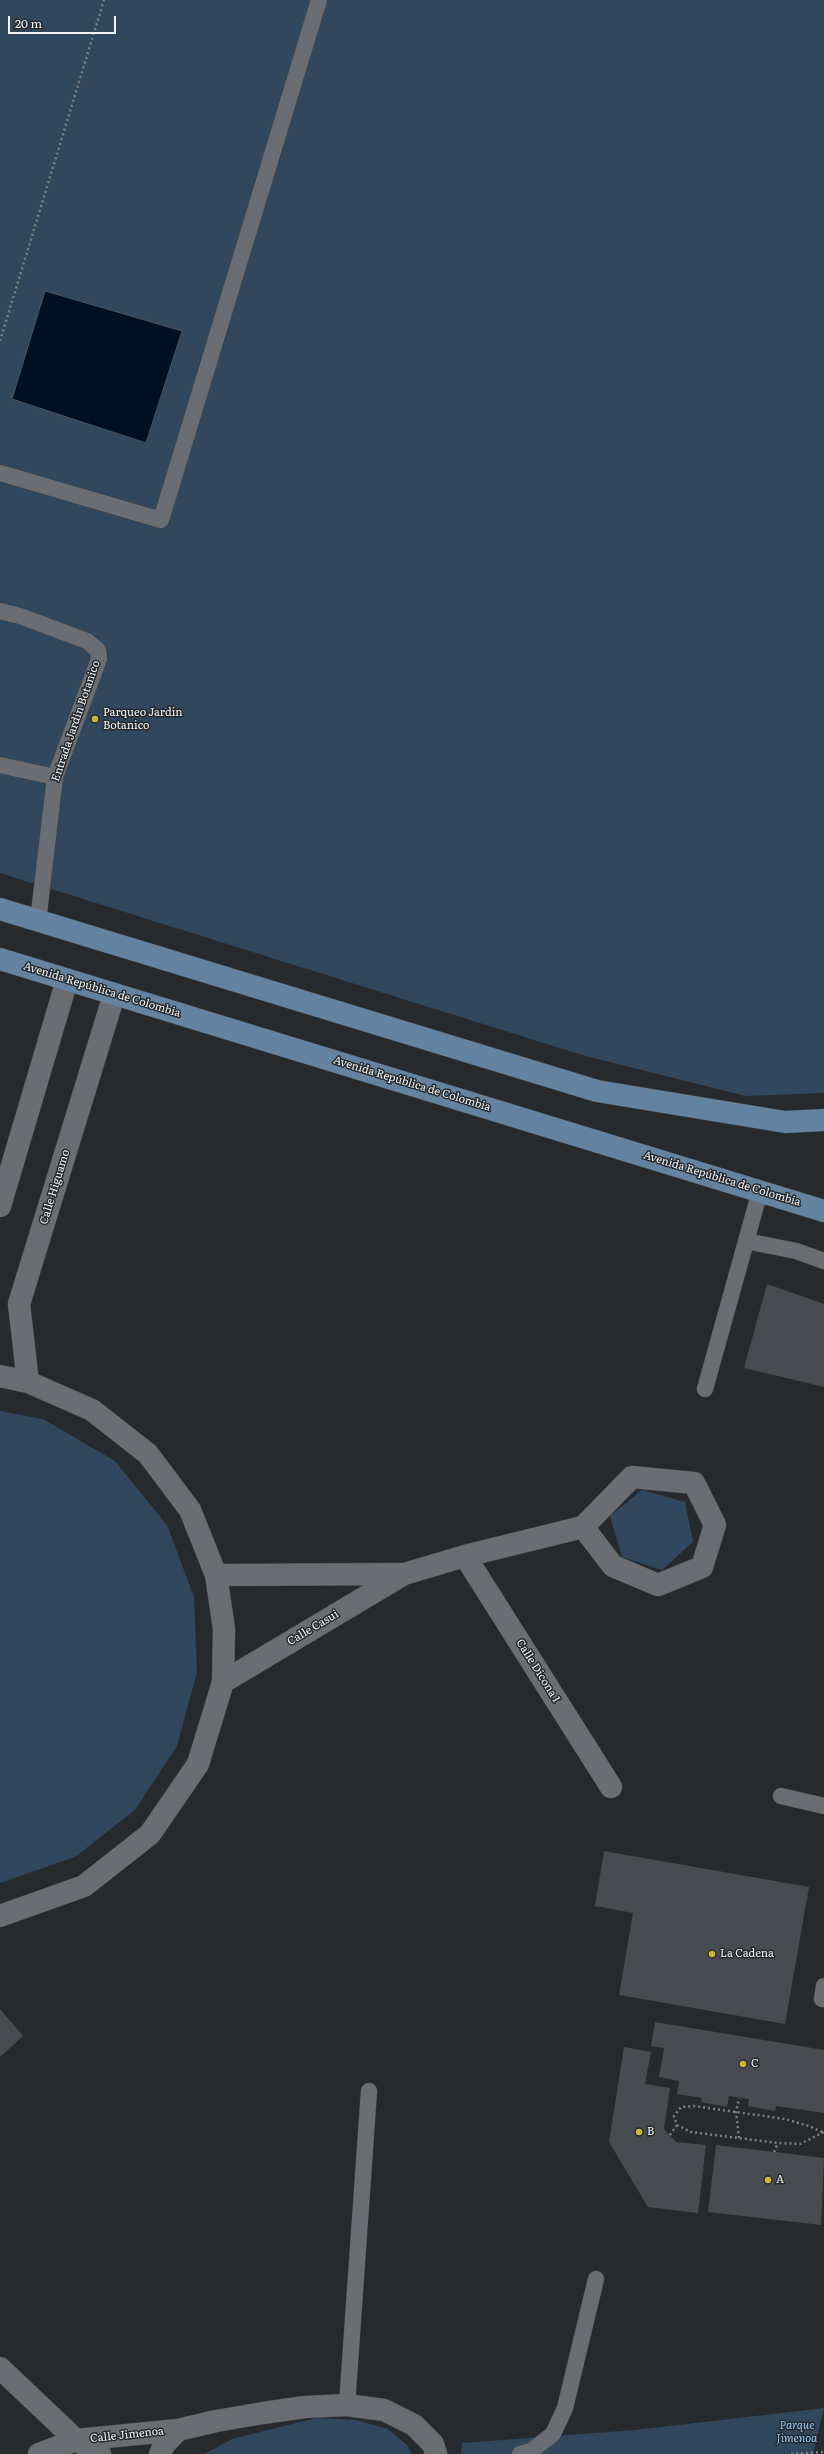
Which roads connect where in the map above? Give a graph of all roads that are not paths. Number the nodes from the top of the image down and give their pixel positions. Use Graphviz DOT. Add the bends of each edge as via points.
graph roads {
  1 [pos="319,0"];
  2 [pos="0,473"];
  3 [pos="0,611"];
  4 [pos="0,765"];
  5 [pos="55,777"];
  6 [pos="0,909"];
  7 [pos="38,921"];
  8 [pos="0,959"];
  9 [pos="67,980"];
  10 [pos="114,995"];
  11 [pos="824,1120"];
  12 [pos="760,1191"];
  13 [pos="0,1206"];
  14 [pos="824,1211"];
  15 [pos="746,1241"];
  16 [pos="824,1261"];
  17 [pos="0,1376"];
  18 [pos="28,1382"];
  19 [pos="706,1389"];
  20 [pos="583,1527"];
  21 [pos="465,1556"];
  22 [pos="404,1574"];
  23 [pos="216,1575"];
  24 [pos="222,1682"];
  25 [pos="611,1787"];
  26 [pos="781,1796"];
  27 [pos="824,1806"];
  28 [pos="0,1916"];
  29 [pos="824,1986"];
  30 [pos="824,2000"];
  31 [pos="369,2091"];
  32 [pos="596,2279"];
  33 [pos="0,2368"];
  34 [pos="348,2405"];
  35 [pos="178,2430"];
  36 [pos="76,2440"];
  37 [pos="39,2454"];
  38 [pos="100,2454"];
  39 [pos="160,2454"];
  40 [pos="436,2454"];
  41 [pos="520,2454"];
  1 -- 2 [label="lane" via="161,520"];
  3 -- 5 [label="lane, Entrada Jardin Botanico" via="65,632 87,641 98,650 100,659"];
  4 -- 5 [label="lane"];
  5 -- 7 [label="lane, Entrada Jardin Botanico"];
  6 -- 7 [label="main road"];
  7 -- 11 [label="main road" via="597,1091 786,1122"];
  8 -- 9 [label="main road, Avenida República de Colombia"];
  9 -- 10 [label="main road, Avenida República de Colombia"];
  9 -- 13 [label="street"];
  10 -- 12 [label="main road, Avenida República de Colombia"];
  10 -- 18 [label="street, Calle Higuamo" via="19,1304"];
  12 -- 14 [label="main road, Avenida República de Colombia"];
  12 -- 15 [label="lane"];
  15 -- 16 [label="lane" via="796,1251"];
  15 -- 19 [label="lane"];
  17 -- 18 [label="street"];
  18 -- 23 [label="street" via="92,1410 148,1454 190,1510"];
  20 -- 20 [label="street" via="613,1566 658,1585 702,1567 715,1525 694,1483 632,1477"];
  20 -- 21 [label="street, Calle Casui"];
  21 -- 22 [label="street, Calle Casui"];
  21 -- 25 [label="street, Calle Dicona I"];
  22 -- 23 [label="street, Calle Casui"];
  22 -- 24 [label="street, Calle Casui"];
  23 -- 24 [label="street" via="224,1629"];
  24 -- 28 [label="street" via="198,1764 150,1834 84,1886"];
  26 -- 27 [label="lane"];
  29 -- 30 [label="lane"];
  31 -- 34 [label="lane"];
  32 -- 41 [label="lane" via="565,2408 553,2434 531,2451"];
  33 -- 36 [label="street, Calle Jimenoa"];
  34 -- 35 [label="street, Calle Jimenoa" via="263,2413"];
  34 -- 40 [label="street, Calle Jimenoa" via="384,2410 414,2425 433,2444"];
  35 -- 36 [label="street, Calle Jimenoa"];
  35 -- 39 [label="street"];
  36 -- 37 [label="street"];
  36 -- 38 [label="street, Calle Jimenoa"];
}
